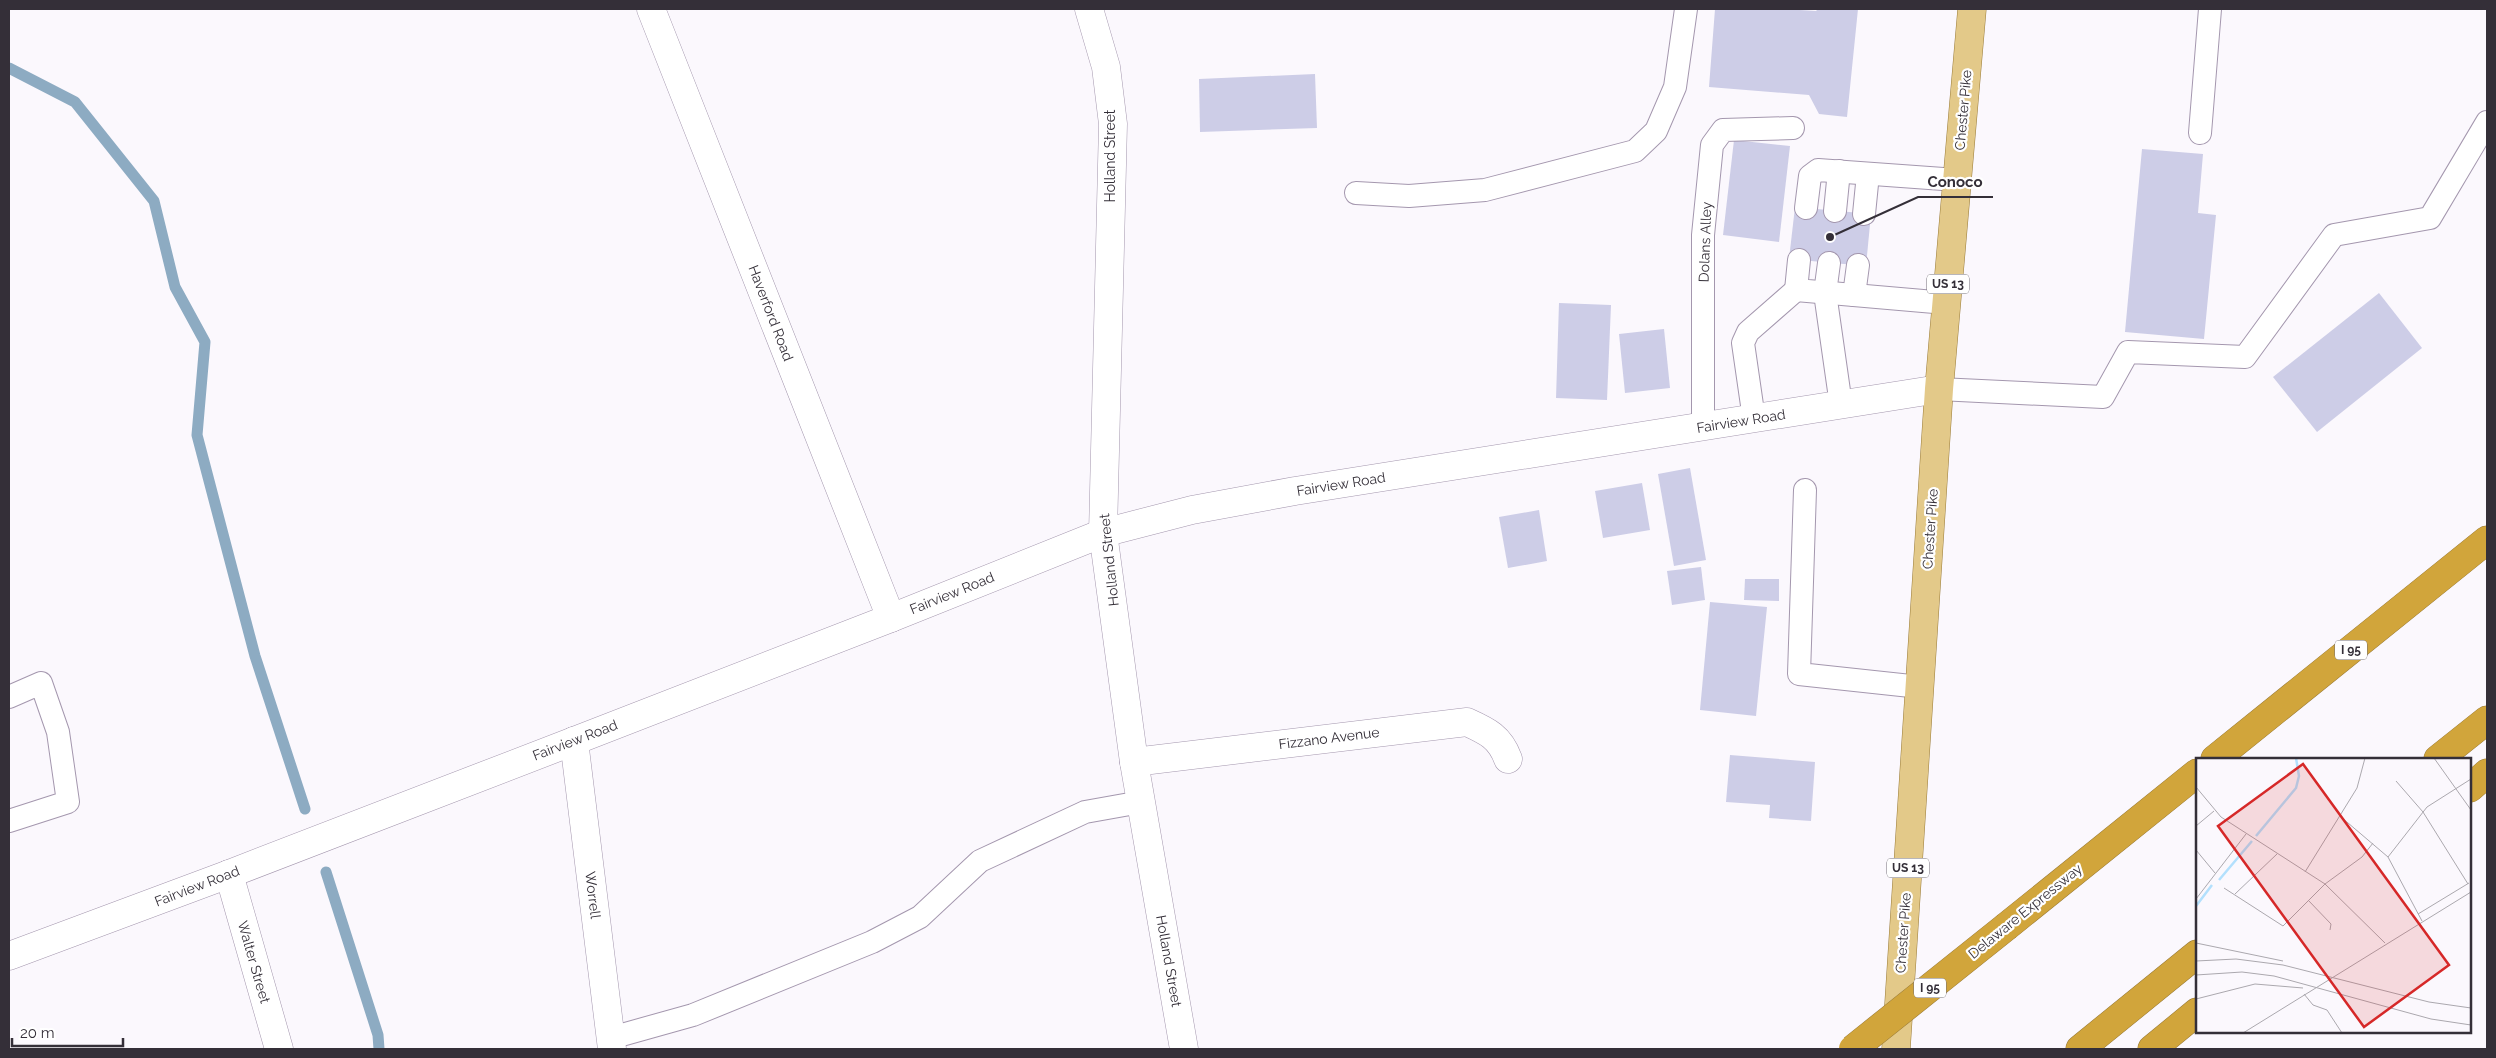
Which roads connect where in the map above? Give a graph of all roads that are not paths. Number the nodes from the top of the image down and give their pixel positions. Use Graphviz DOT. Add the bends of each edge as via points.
graph roads {
  1 [pos="651,9"];
  2 [pos="1089,9"];
  3 [pos="1686,9"];
  4 [pos="1972,9"];
  5 [pos="2210,9"];
  6 [pos="2487,122"];
  7 [pos="1793,128"];
  8 [pos="2200,133"];
  9 [pos="1839,171"];
  10 [pos="1868,174"];
  11 [pos="1957,180"];
  12 [pos="1356,193"];
  13 [pos="1806,208"];
  14 [pos="1835,211"];
  15 [pos="1864,214"];
  16 [pos="1800,260"];
  17 [pos="1829,263"];
  18 [pos="1858,265"];
  19 [pos="1796,290"];
  20 [pos="1825,292"];
  21 [pos="1854,295"];
  22 [pos="1946,303"];
  23 [pos="1939,389"];
  24 [pos="1840,405"];
  25 [pos="1754,419"];
  26 [pos="1703,428"];
  27 [pos="1805,490"];
  28 [pos="1103,533"];
  29 [pos="2487,540"];
  30 [pos="891,618"];
  31 [pos="1920,687"];
  32 [pos="9,697"];
  33 [pos="2487,720"];
  34 [pos="574,741"];
  35 [pos="2216,758"];
  36 [pos="2439,758"];
  37 [pos="1508,759"];
  38 [pos="1134,762"];
  39 [pos="2196,774"];
  40 [pos="2487,774"];
  41 [pos="2471,787"];
  42 [pos="1140,802"];
  43 [pos="9,821"];
  44 [pos="229,874"];
  45 [pos="2196,955"];
  46 [pos="9,956"];
  47 [pos="2196,1013"];
  48 [pos="612,1044"];
  49 [pos="279,1049"];
  50 [pos="1184,1049"];
  51 [pos="1853,1049"];
  52 [pos="1896,1049"];
  53 [pos="2080,1049"];
  54 [pos="2152,1049"];
  1 -- 30 [label="street, Haverford Road"];
  2 -- 28 [label="street, Holland Street" via="1106,68 1113,124"];
  3 -- 12 [label="lane" via="1676,87 1656,131 1635,151 1484,190 1409,196"];
  4 -- 11 [label="main road, Chester Pike / US 13"];
  5 -- 8 [label="lane"];
  6 -- 23 [label="lane" via="2430,218 2334,235 2245,357 2128,352 2103,397"];
  7 -- 26 [label="lane, Dolans Alley" via="1724,130 1712,145 1704,235"];
  9 -- 10 [label="lane"];
  9 -- 13 [label="lane" via="1818,170 1810,176"];
  9 -- 14 [label="lane"];
  10 -- 11 [label="lane"];
  10 -- 15 [label="lane"];
  11 -- 22 [label="main road, Chester Pike / US 13"];
  16 -- 19 [label="lane"];
  17 -- 20 [label="lane"];
  18 -- 21 [label="lane"];
  19 -- 20 [label="lane"];
  19 -- 25 [label="lane" via="1748,332 1743,343"];
  20 -- 21 [label="lane"];
  20 -- 24 [label="lane"];
  21 -- 22 [label="lane"];
  22 -- 23 [label="main road, Chester Pike / US 13"];
  23 -- 24 [label="street, Fairview Road"];
  23 -- 31 [label="main road, Chester Pike / US 13"];
  24 -- 25 [label="street, Fairview Road"];
  25 -- 26 [label="street, Fairview Road"];
  26 -- 28 [label="street, Fairview Road" via="1295,491 1192,510"];
  27 -- 31 [label="lane" via="1799,674"];
  28 -- 30 [label="street, Fairview Road"];
  28 -- 38 [label="street, Holland Street"];
  29 -- 35 [label="highway, I 95"];
  30 -- 34 [label="street, Fairview Road"];
  31 -- 52 [label="main road, Chester Pike / US 13"];
  32 -- 43 [label="lane" via="41,683 58,732 68,802"];
  33 -- 36 [label="highway"];
  34 -- 44 [label="street, Fairview Road"];
  34 -- 48 [label="street, Worrell"];
  37 -- 38 [label="street, Fizzano Avenue" via="1503,745 1490,732 1467,722"];
  38 -- 42 [label="street, Holland Street"];
  39 -- 51 [label="highway, Delaware Expressway / I 95, bridge"];
  40 -- 41 [label="highway"];
  42 -- 48 [label="lane" via="1085,812 980,861 920,917 872,942 694,1015"];
  42 -- 50 [label="street, Holland Street"];
  44 -- 46 [label="street, Fairview Road"];
  44 -- 49 [label="street, Walter Street"];
  45 -- 53 [label="highway"];
  47 -- 54 [label="highway"];
}
